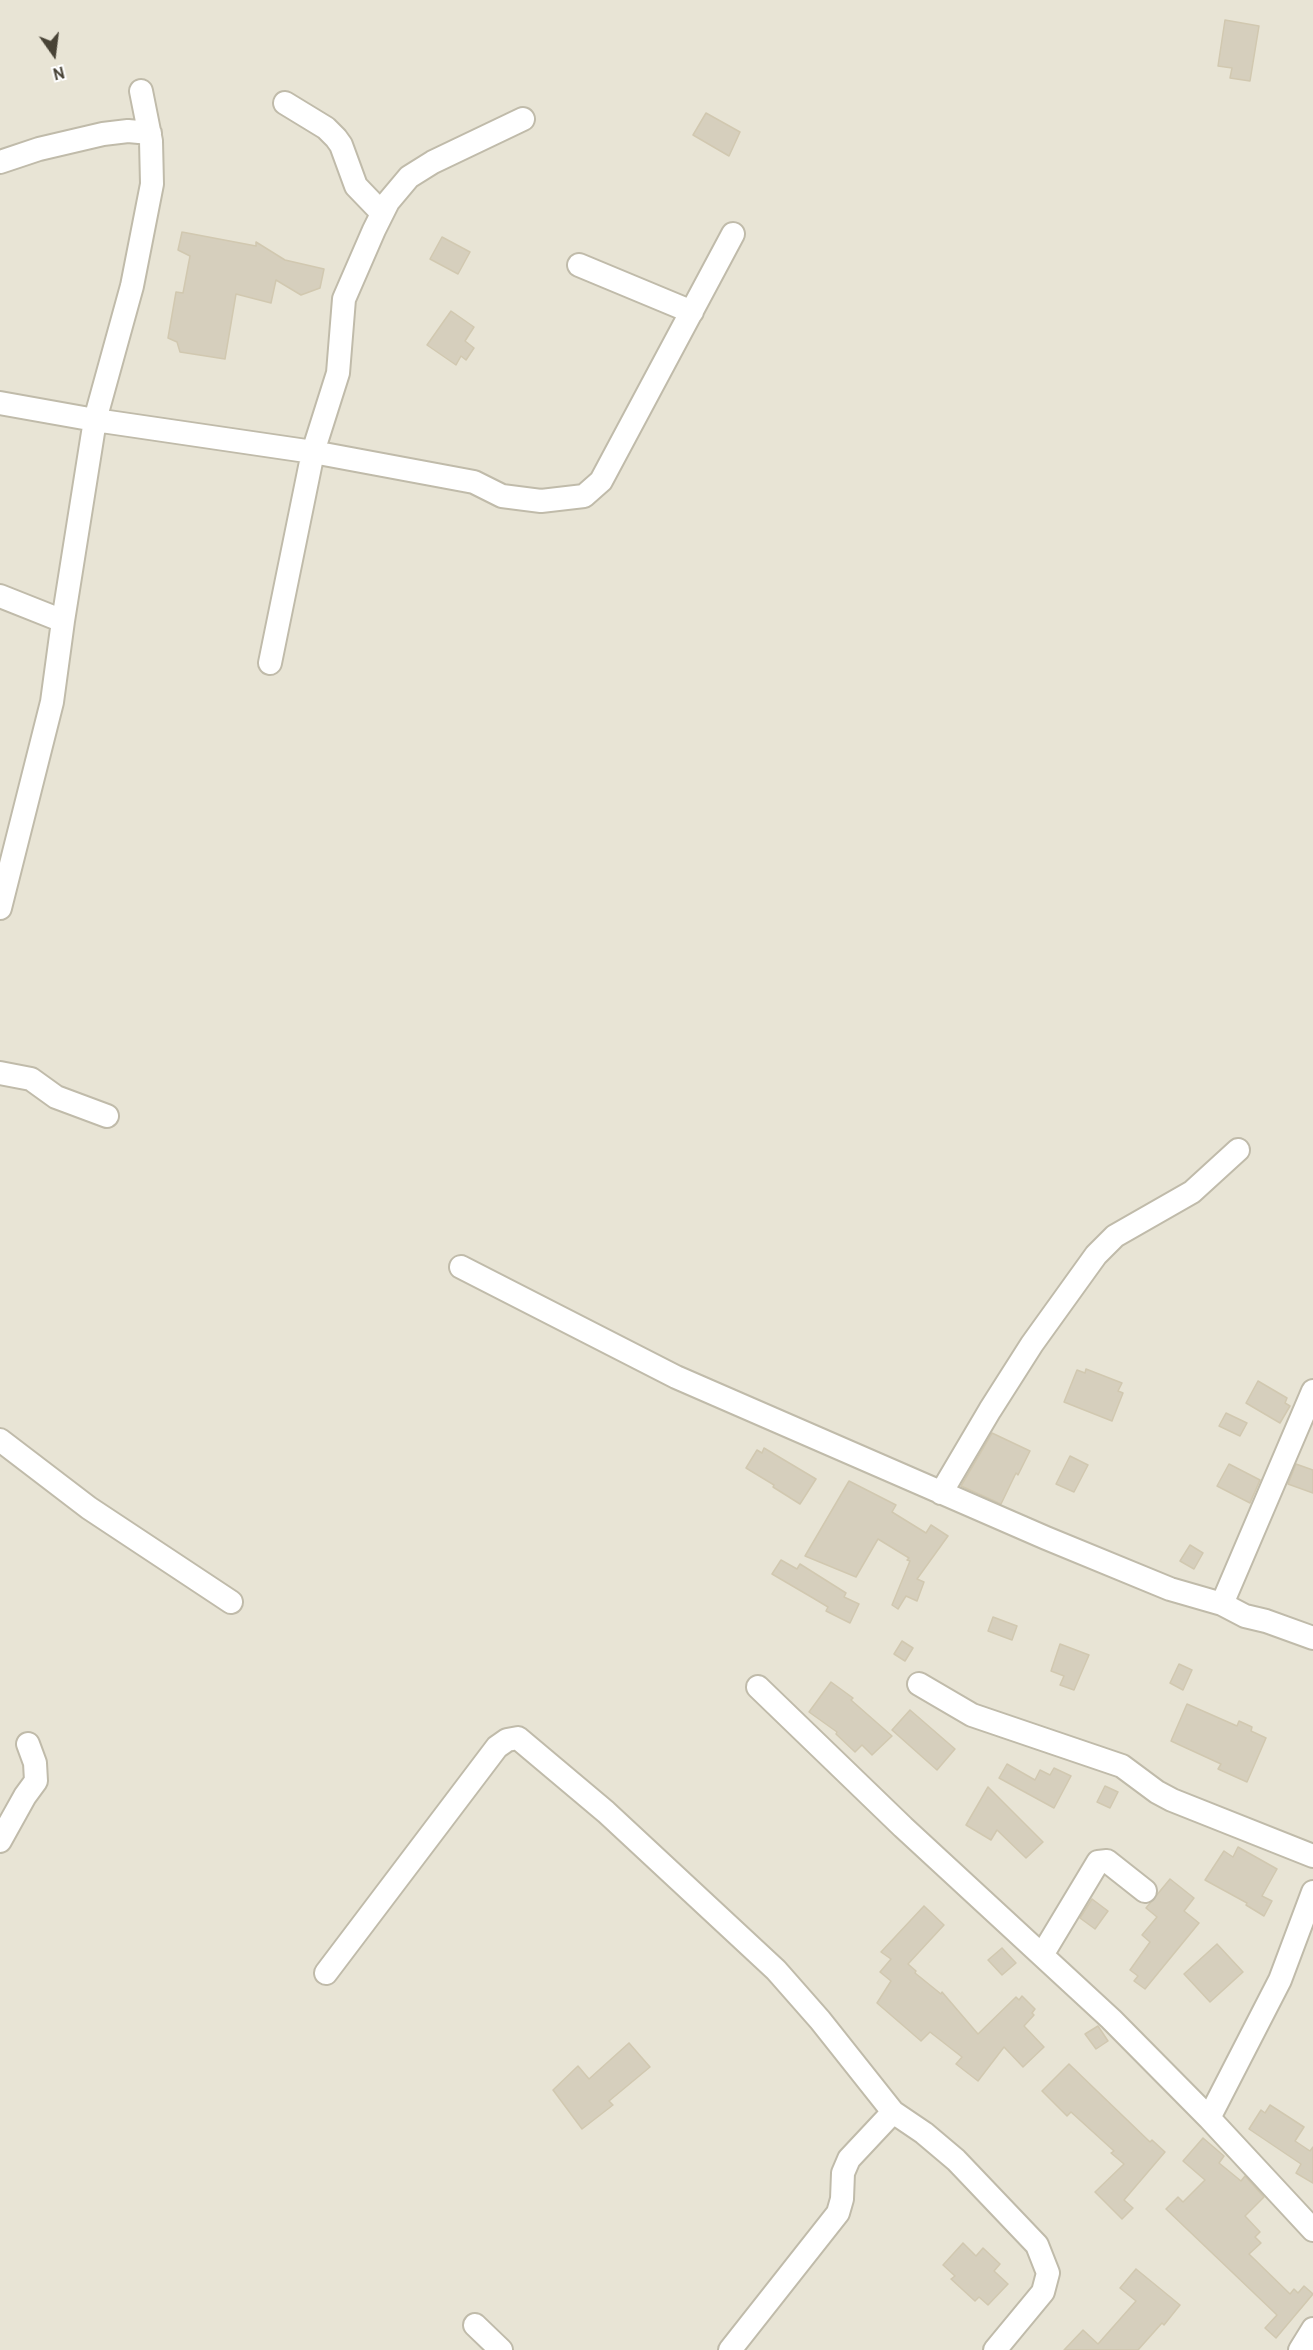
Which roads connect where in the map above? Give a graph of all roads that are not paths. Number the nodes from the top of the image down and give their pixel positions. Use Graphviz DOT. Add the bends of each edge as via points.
graph roads {
  1 [pos="141,91"];
  2 [pos="285,103"];
  3 [pos="523,119"];
  4 [pos="150,133"];
  5 [pos="0,162"];
  6 [pos="382,213"];
  7 [pos="733,234"];
  8 [pos="579,265"];
  9 [pos="692,312"];
  10 [pos="0,403"];
  11 [pos="95,420"];
  12 [pos="313,452"];
  13 [pos="0,596"];
  14 [pos="63,621"];
  15 [pos="270,663"];
  16 [pos="0,908"];
  17 [pos="0,1073"];
  18 [pos="107,1116"];
  19 [pos="1238,1150"];
  20 [pos="461,1267"];
  21 [pos="1313,1391"];
  22 [pos="0,1440"];
  23 [pos="941,1494"];
  24 [pos="231,1602"];
  25 [pos="1222,1604"];
  26 [pos="1313,1638"];
  27 [pos="919,1684"];
  28 [pos="758,1687"];
  29 [pos="28,1744"];
  30 [pos="0,1841"];
  31 [pos="1313,1856"];
  32 [pos="1144,1891"];
  33 [pos="1313,1892"];
  34 [pos="1042,1956"];
  35 [pos="326,1973"];
  36 [pos="893,2112"];
  37 [pos="1209,2118"];
  38 [pos="1313,2230"];
  39 [pos="475,2325"];
  40 [pos="1313,2329"];
  41 [pos="501,2350"];
  42 [pos="730,2350"];
  43 [pos="995,2350"];
  44 [pos="1300,2350"];
  1 -- 4 [label="street"];
  2 -- 6 [label="street" via="336,138 356,186"];
  3 -- 6 [label="street" via="409,177"];
  4 -- 5 [label="street" via="104,134"];
  4 -- 11 [label="street" via="152,184 132,286"];
  6 -- 12 [label="street" via="344,299 338,373"];
  7 -- 9 [label="street"];
  8 -- 9 [label="street"];
  9 -- 12 [label="street" via="601,481 584,496 541,501 502,496 474,482"];
  10 -- 11 [label="street"];
  11 -- 12 [label="street"];
  11 -- 14 [label="street"];
  12 -- 15 [label="street"];
  13 -- 14 [label="street"];
  14 -- 16 [label="street" via="52,702"];
  17 -- 18 [label="street" via="31,1079 56,1096"];
  19 -- 23 [label="street" via="1192,1192 1115,1236 1096,1256 1032,1344"];
  20 -- 23 [label="street" via="676,1377"];
  21 -- 25 [label="street"];
  22 -- 24 [label="street" via="88,1508"];
  23 -- 25 [label="street" via="1170,1589"];
  25 -- 26 [label="street" via="1245,1616"];
  27 -- 31 [label="street" via="972,1715 1122,1766 1172,1800"];
  28 -- 34 [label="street"];
  29 -- 30 [label="street" via="36,1780"];
  32 -- 34 [label="street" via="1107,1861 1098,1862"];
  33 -- 37 [label="street" via="1280,1980"];
  34 -- 37 [label="street"];
  35 -- 36 [label="street" via="497,1747 518,1738 606,1812 776,1970"];
  36 -- 42 [label="street" via="849,2159 843,2173 838,2213"];
  36 -- 43 [label="street" via="956,2160 1037,2245 1048,2273 1043,2292"];
  37 -- 38 [label="street"];
  39 -- 41 [label="street"];
  40 -- 44 [label="street"];
}
